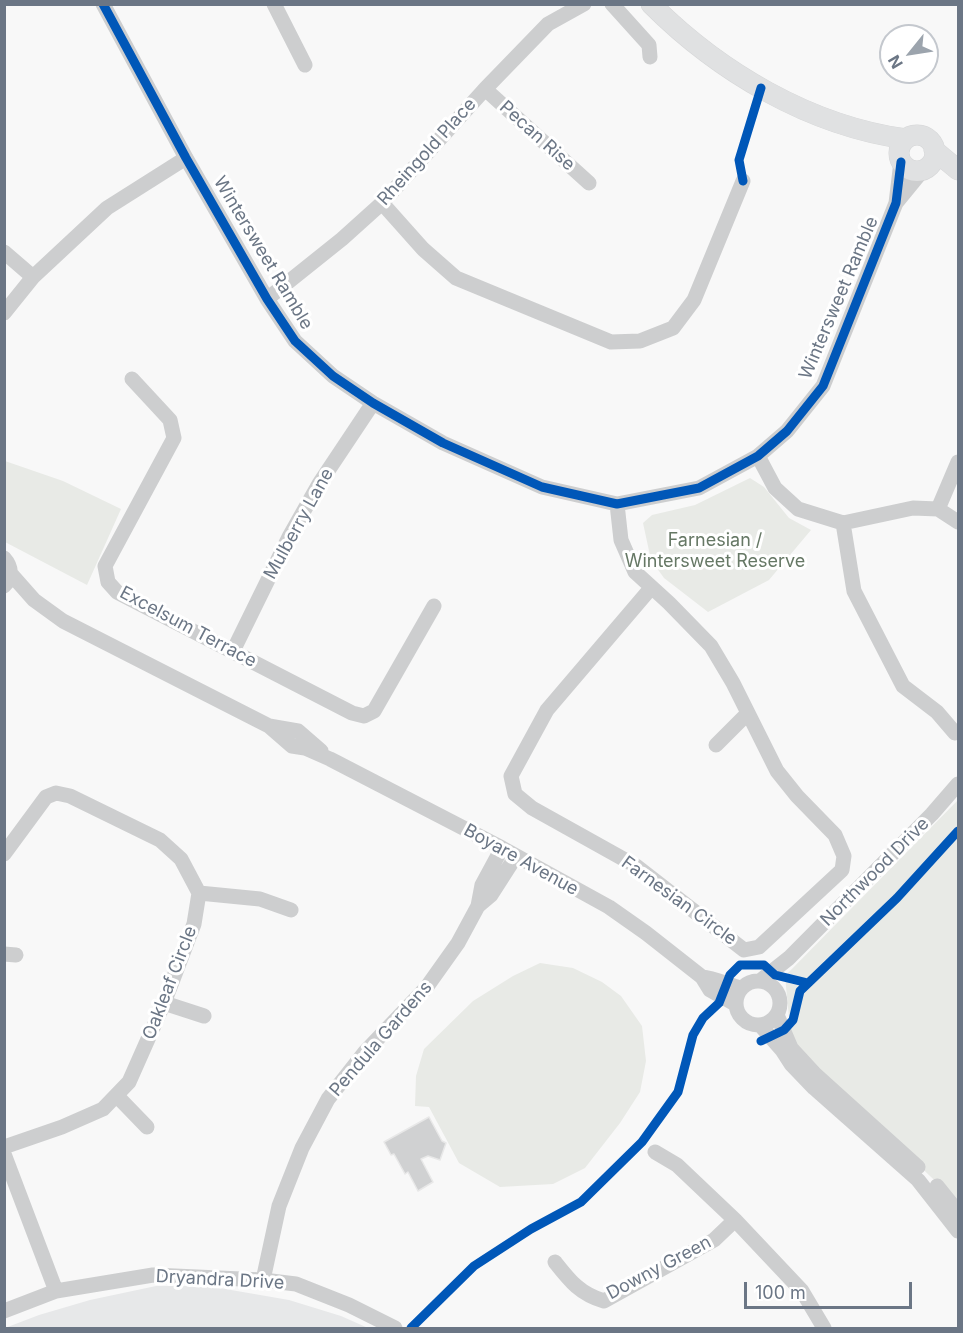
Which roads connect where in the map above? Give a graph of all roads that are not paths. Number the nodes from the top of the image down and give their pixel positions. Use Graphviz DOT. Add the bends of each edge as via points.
graph roads {
  1 [pos="103,4"];
  2 [pos="274,4"];
  3 [pos="584,4"];
  4 [pos="612,4"];
  5 [pos="651,4"];
  6 [pos="650,57"];
  7 [pos="305,65"];
  8 [pos="484,90"];
  9 [pos="902,152"];
  10 [pos="186,158"];
  11 [pos="928,162"];
  12 [pos="958,170"];
  13 [pos="743,181"];
  14 [pos="589,183"];
  15 [pos="382,203"];
  16 [pos="896,203"];
  17 [pos="4,252"];
  18 [pos="33,277"];
  19 [pos="267,299"];
  20 [pos="4,314"];
  21 [pos="132,379"];
  22 [pos="373,403"];
  23 [pos="758,456"];
  24 [pos="958,462"];
  25 [pos="617,504"];
  26 [pos="938,509"];
  27 [pos="958,522"];
  28 [pos="843,524"];
  29 [pos="4,558"];
  30 [pos="7,583"];
  31 [pos="651,588"];
  32 [pos="434,606"];
  33 [pos="233,651"];
  34 [pos="747,714"];
  35 [pos="955,733"];
  36 [pos="717,745"];
  37 [pos="958,784"];
  38 [pos="502,848"];
  39 [pos="4,854"];
  40 [pos="516,856"];
  41 [pos="199,892"];
  42 [pos="478,906"];
  43 [pos="291,910"];
  44 [pos="789,958"];
  45 [pos="702,977"];
  46 [pos="760,981"];
  47 [pos="741,988"];
  48 [pos="777,991"];
  49 [pos="164,1003"];
  50 [pos="735,1004"];
  51 [pos="204,1016"];
  52 [pos="777,1016"];
  53 [pos="761,1026"];
  54 [pos="117,1096"];
  55 [pos="147,1127"];
  56 [pos="4,1147"];
  57 [pos="655,1152"];
  58 [pos="4,1154"];
  59 [pos="958,1212"];
  60 [pos="735,1220"];
  61 [pos="958,1231"];
  62 [pos="555,1262"];
  63 [pos="263,1280"];
  64 [pos="56,1291"];
  65 [pos="4,1311"];
  66 [pos="395,1329"];
  67 [pos="824,1329"];
  1 -- 10 [label="street, Wintersweet Ramble"];
  2 -- 7 [label="street"];
  3 -- 8 [label="street, Rheingold Place" via="548,24"];
  4 -- 6 [label="street" via="649,45"];
  5 -- 9 [label="main road" via="673,27 718,61 769,93 872,135"];
  8 -- 14 [label="street, Pecan Rise"];
  8 -- 15 [label="street, Rheingold Place"];
  9 -- 11 [label="main road" via="911,170"];
  9 -- 11 [label="main road" via="911,136 923,136 928,140"];
  9 -- 16 [label="street, Wintersweet Ramble"];
  10 -- 18 [label="street" via="107,208"];
  10 -- 19 [label="street, Wintersweet Ramble"];
  11 -- 12 [label="main road"];
  11 -- 16 [label="street, Wintersweet Ramble"];
  13 -- 15 [label="street" via="694,300 673,328 630,342 611,342 456,278 423,249"];
  15 -- 19 [label="street, Rheingold Place"];
  16 -- 23 [label="street, Wintersweet Ramble" via="823,386 787,431"];
  17 -- 18 [label="street"];
  18 -- 20 [label="street"];
  19 -- 22 [label="street, Wintersweet Ramble" via="295,341 333,376"];
  21 -- 33 [label="street, Excelsum Terrace" via="170,420 174,438 105,566 108,582 117,592"];
  22 -- 25 [label="street, Wintersweet Ramble" via="443,443 542,488"];
  22 -- 33 [label="street, Mulberry Lane" via="289,537"];
  23 -- 25 [label="street, Wintersweet Ramble" via="699,488"];
  23 -- 28 [label="street" via="775,488 798,509"];
  24 -- 26 [label="street"];
  25 -- 31 [label="street, Farnesian Circle" via="621,540 635,572"];
  26 -- 27 [label="street"];
  26 -- 28 [label="street" via="913,508"];
  28 -- 35 [label="street" via="854,591 903,686 937,712"];
  29 -- 30 [label="street, Boyare Avenue" via="8,562"];
  30 -- 38 [label="street, Boyare Avenue" via="63,621 269,726 298,731 330,759"];
  31 -- 34 [label="street, Farnesian Circle" via="711,646"];
  31 -- 34 [label="street, Farnesian Circle" via="547,710 511,776 515,794 532,808 636,866 744,950 759,947 842,870 844,856 835,835 777,771"];
  32 -- 33 [label="street, Excelsum Terrace" via="374,711 364,716"];
  34 -- 36 [label="street"];
  37 -- 44 [label="street, Northwood Drive"];
  38 -- 40 [label="street, Boyare Avenue"];
  38 -- 42 [label="street, Pendula Gardens" via="482,885"];
  39 -- 41 [label="street" via="46,796 56,793 70,796 160,840 181,859"];
  40 -- 42 [label="street, Pendula Gardens" via="491,895"];
  40 -- 45 [label="street, Boyare Avenue" via="609,907"];
  41 -- 43 [label="street" via="260,899"];
  41 -- 49 [label="street, Oakleaf Circle" via="194,924"];
  42 -- 63 [label="street, Pendula Gardens" via="426,988 364,1052 328,1099 302,1148 279,1206"];
  44 -- 46 [label="street, Northwood Drive"];
  44 -- 48 [label="street, Northwood Drive"];
  45 -- 47 [label="street, Boyare Avenue"];
  45 -- 50 [label="street, Boyare Avenue" via="710,990"];
  46 -- 47 [label="street"];
  46 -- 48 [label="street"];
  47 -- 50 [label="street"];
  48 -- 52 [label="street"];
  49 -- 51 [label="street"];
  49 -- 54 [label="street, Oakleaf Circle" via="129,1082"];
  50 -- 53 [label="street" via="742,1020"];
  52 -- 53 [label="street"];
  52 -- 59 [label="street" via="791,1048 815,1074 918,1166"];
  53 -- 61 [label="street" via="814,1088 918,1180"];
  54 -- 55 [label="street"];
  54 -- 56 [label="street, Oakleaf Circle" via="103,1109"];
  57 -- 60 [label="street" via="677,1165"];
  58 -- 64 [label="street"];
  60 -- 62 [label="street, Downy Green" via="714,1240 604,1300 589,1296 569,1281"];
  60 -- 67 [label="street" via="802,1291"];
  63 -- 64 [label="street, Dryandra Drive" via="153,1275"];
  63 -- 66 [label="street, Dryandra Drive" via="296,1284"];
  64 -- 65 [label="street, Dryandra Drive"];
}
